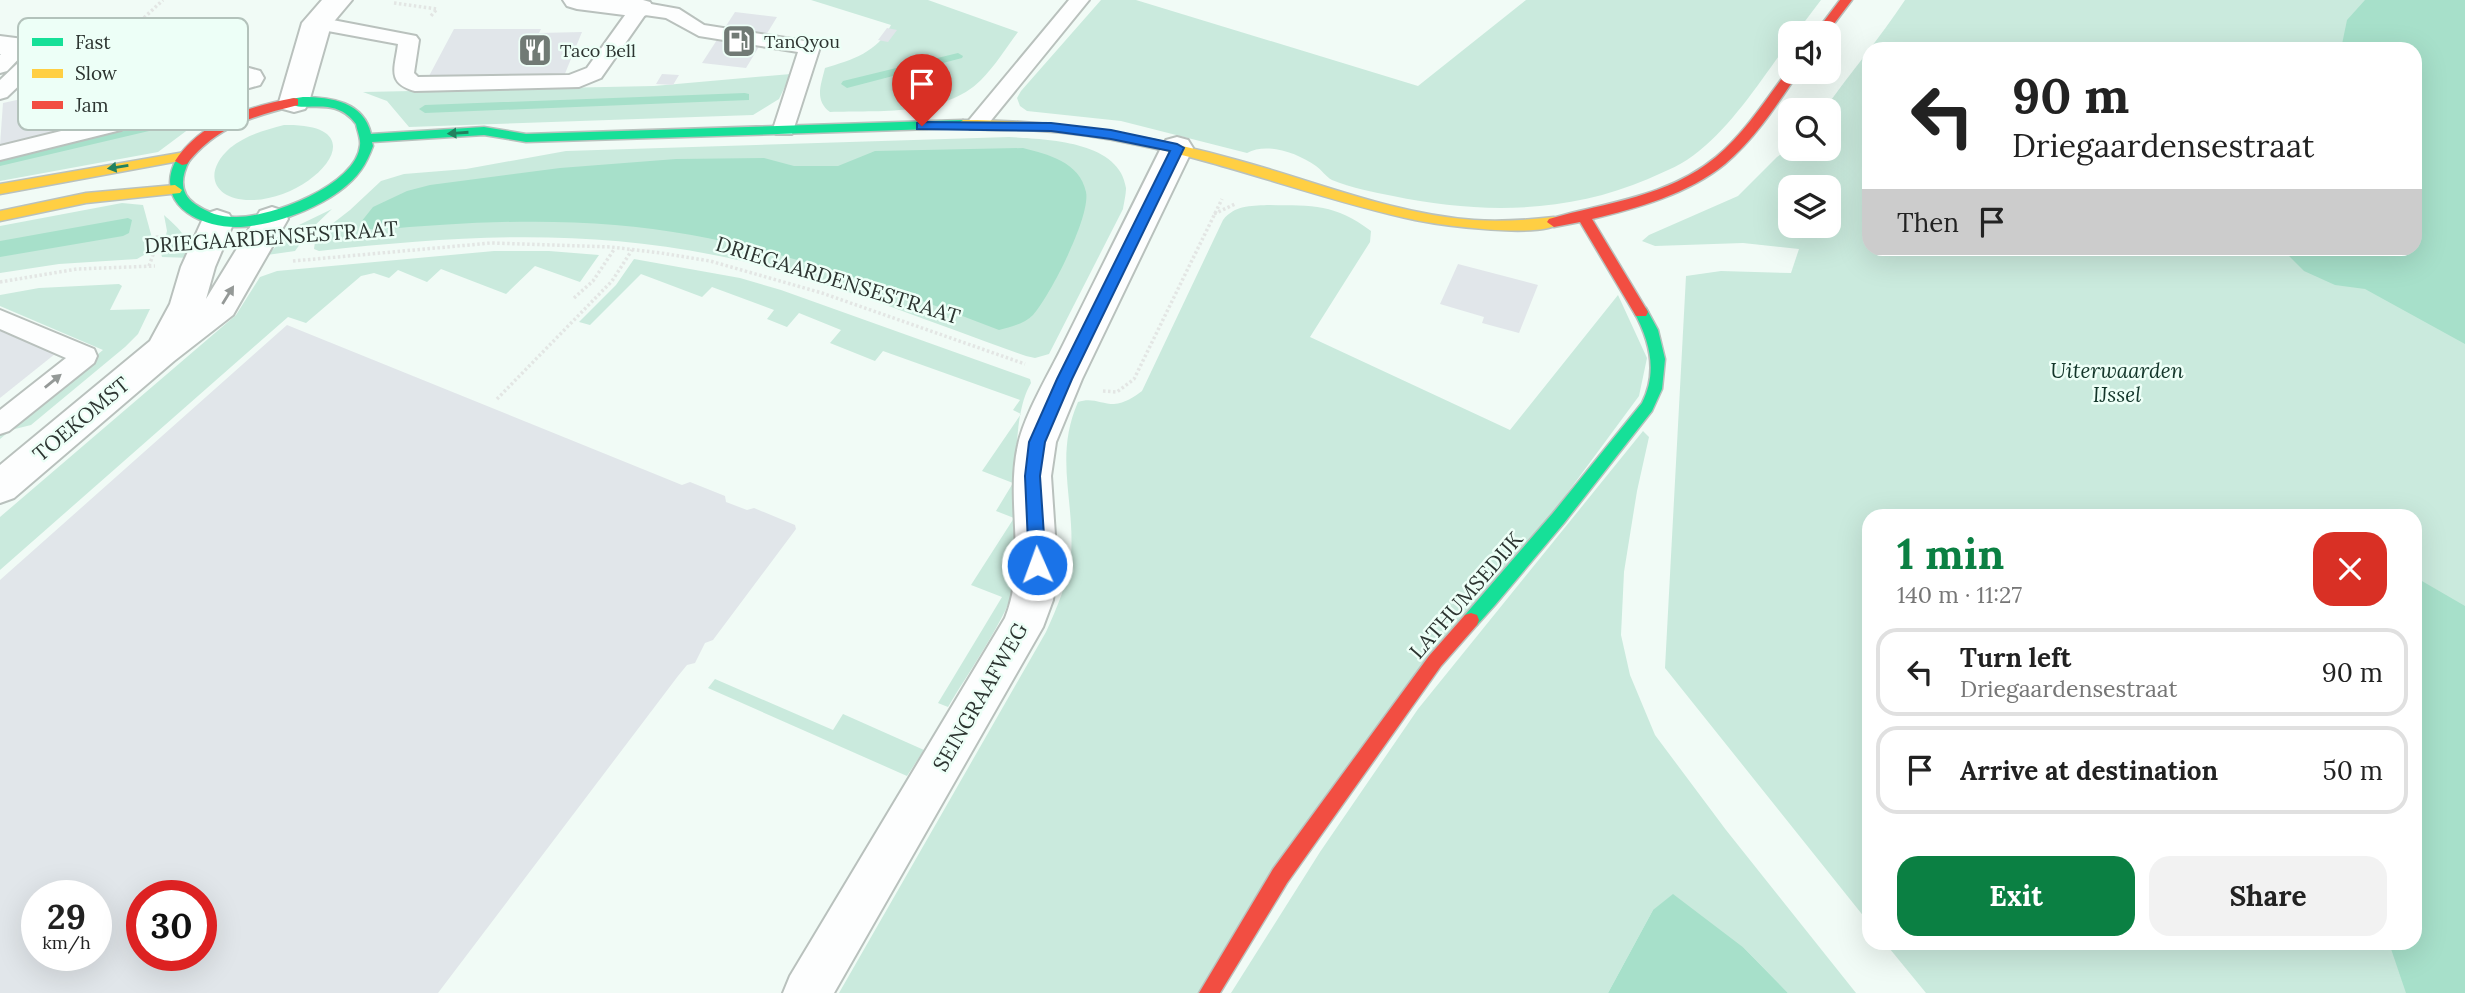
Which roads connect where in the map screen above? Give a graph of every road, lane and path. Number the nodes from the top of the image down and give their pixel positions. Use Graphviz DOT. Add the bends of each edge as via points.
graph roads {
  1 [pos="338,0"];
  2 [pos="577,0"];
  3 [pos="1079,0"];
  4 [pos="1846,0"];
  5 [pos="640,8"];
  6 [pos="1830,21"];
  7 [pos="317,23"];
  8 [pos="16,52"];
  9 [pos="1784,84"];
  10 [pos="0,92"];
  11 [pos="294,102"];
  12 [pos="248,113"];
  13 [pos="977,124"];
  14 [pos="93,130"];
  15 [pos="216,130"];
  16 [pos="784,130"];
  17 [pos="368,138"];
  18 [pos="526,138"];
  19 [pos="489,148"];
  20 [pos="1177,148"];
  21 [pos="0,153"];
  22 [pos="185,156"];
  23 [pos="0,189"];
  24 [pos="175,190"];
  25 [pos="1214,214"];
  26 [pos="0,216"];
  27 [pos="1586,218"];
  28 [pos="272,219"];
  29 [pos="217,222"];
  30 [pos="615,248"];
  31 [pos="633,250"];
  32 [pos="248,263"];
  33 [pos="198,267"];
  34 [pos="0,282"];
  35 [pos="574,298"];
  36 [pos="0,319"];
  37 [pos="161,351"];
  38 [pos="1064,379"];
  39 [pos="497,399"];
  40 [pos="0,424"];
  41 [pos="0,487"];
  42 [pos="807,993"];
  43 [pos="1209,993"];
  1 -- 7 [label="street"];
  2 -- 5 [label="street"];
  3 -- 13 [label="lane"];
  4 -- 6 [label="street"];
  5 -- 7 [label="lane" via="594,73 572,82 415,84 406,80 404,73 408,40"];
  5 -- 16 [label="lane" via="672,13 699,30 810,47"];
  7 -- 11 [label="street"];
  8 -- 10 [label="lane"];
  9 -- 27 [label="street" via="1721,160 1633,207"];
  11 -- 12 [label="street"];
  11 -- 17 [label="street" via="345,107 360,117"];
  13 -- 16 [label="street"];
  13 -- 20 [label="street" via="1111,134"];
  14 -- 21 [label="lane"];
  15 -- 22 [label="street"];
  16 -- 18 [label="street"];
  18 -- 17 [label="street, one-way" via="484,131"];
  17 -- 28 [label="street" via="368,162 347,180 326,196"];
  18 -- 19 [label="street"];
  20 -- 27 [label="street" via="1401,214 1470,225 1513,226"];
  20 -- 38 [label="street, SEINGRAAFWEG"];
  22 -- 23 [label="street, one-way"];
  22 -- 24 [label="street"];
  24 -- 26 [label="street" via="104,195"];
  24 -- 29 [label="street" via="182,205"];
  25 -- 38 [label="path, DRIEGAARDENSESTRAAT" via="1134,379 1117,392"];
  27 -- 43 [label="street, LATHUMSEDIJK" via="1649,324 1660,360 1655,391 1543,539 1435,661 1280,876"];
  28 -- 29 [label="street"];
  28 -- 32 [label="street, TOEKOMST"];
  29 -- 33 [label="street, TOEKOMST"];
  30 -- 31 [label="path, DRIEGAARDENSESTRAAT"];
  30 -- 32 [label="path, DRIEGAARDENSESTRAAT" via="491,243"];
  30 -- 35 [label="path" via="593,281"];
  31 -- 38 [label="path, DRIEGAARDENSESTRAAT" via="710,261 822,293"];
  31 -- 39 [label="path" via="612,281"];
  37 -- 32 [label="street, TOEKOMST, one-way" via="221,306"];
  33 -- 34 [label="path, DRIEGAARDENSESTRAAT" via="90,268"];
  33 -- 37 [label="street, TOEKOMST" via="187,304"];
  40 -- 36 [label="lane, one-way" via="85,356"];
  37 -- 41 [label="street, TOEKOMST"];
  38 -- 42 [label="street, SEINGRAAFWEG" via="1037,442 1032,476 1037,565 1026,618"];
}
